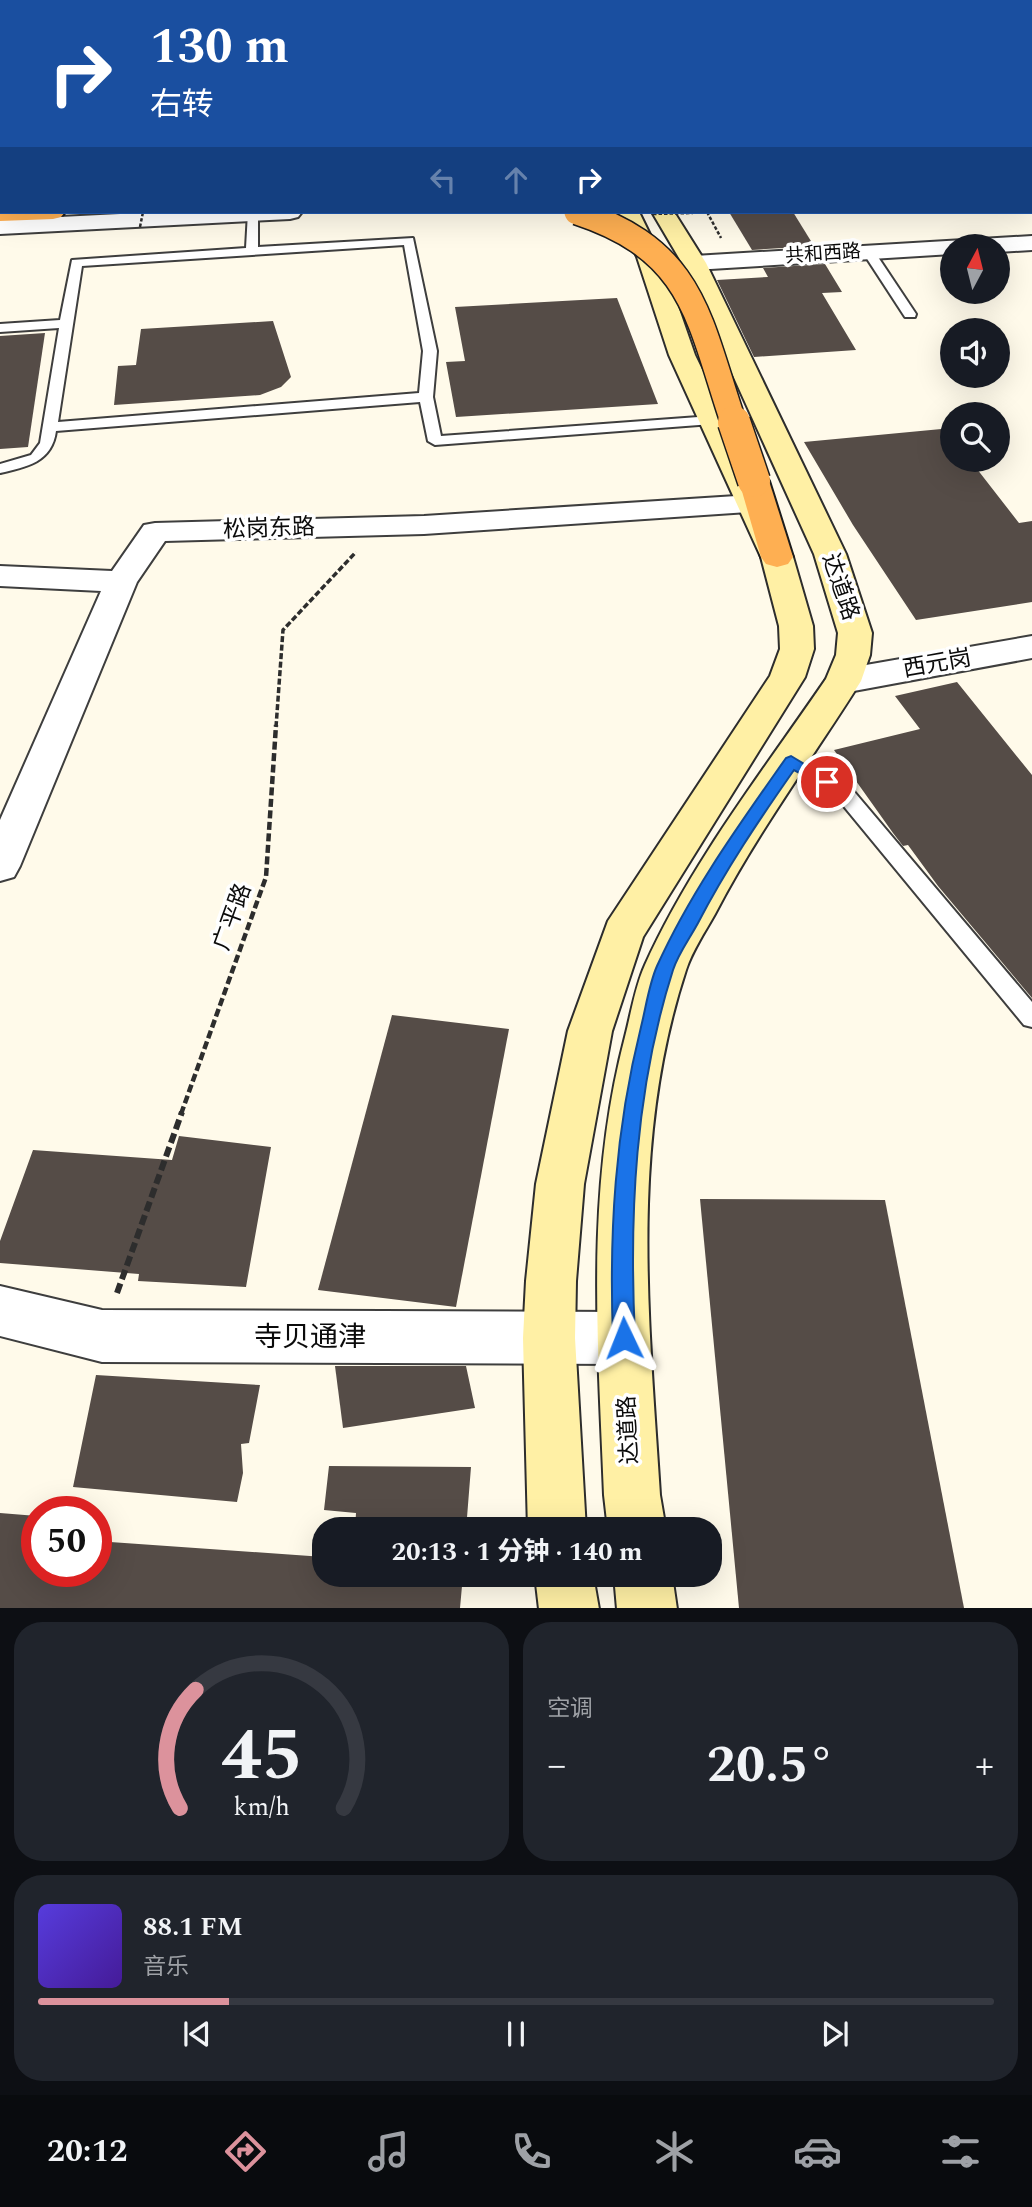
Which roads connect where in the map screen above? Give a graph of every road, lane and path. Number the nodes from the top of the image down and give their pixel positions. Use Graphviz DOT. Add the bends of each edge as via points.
graph roads {
  1 [pos="143,214"];
  2 [pos="234,214"];
  3 [pos="252,214"];
  4 [pos="582,214"];
  5 [pos="629,214"];
  6 [pos="708,214"];
  7 [pos="681,217"];
  8 [pos="0,227"];
  9 [pos="140,227"];
  10 [pos="721,239"];
  11 [pos="1032,243"];
  12 [pos="1010,244"];
  13 [pos="940,248"];
  14 [pos="868,251"];
  15 [pos="252,252"];
  16 [pos="694,263"];
  17 [pos="911,314"];
  18 [pos="68,323"];
  19 [pos="0,328"];
  20 [pos="426,397"];
  21 [pos="712,420"];
  22 [pos="52,426"];
  23 [pos="0,469"];
  24 [pos="753,493"];
  25 [pos="380,526"];
  26 [pos="0,576"];
  27 [pos="121,582"];
  28 [pos="1032,647"];
  29 [pos="843,681"];
  30 [pos="791,762"];
  31 [pos="0,866"];
  32 [pos="1032,1018"];
  33 [pos="0,1311"];
  34 [pos="102,1336"];
  35 [pos="549,1338"];
  36 [pos="624,1338"];
  37 [pos="556,1517"];
  38 [pos="636,1517"];
  39 [pos="566,1587"];
  40 [pos="645,1587"];
  41 [pos="569,1608"];
  42 [pos="648,1608"];
  1 -- 9 [label="path, bridge"];
  2 -- 8 [label="street"];
  3 -- 15 [label="lane"];
  4 -- 24 [label="highway, bridge" via="635,235 666,260 680,279 693,304"];
  5 -- 21 [label="main road" via="649,257 682,355"];
  6 -- 10 [label="path"];
  7 -- 16 [label="main road, 达道路"];
  11 -- 12 [label="street"];
  13 -- 14 [label="street, 共和西路"];
  14 -- 16 [label="street, 共和西路"];
  14 -- 17 [label="lane"];
  15 -- 18 [label="lane" via="76,263"];
  15 -- 20 [label="lane" via="409,241 430,351"];
  16 -- 29 [label="main road, 达道路" via="830,554 855,633"];
  18 -- 19 [label="lane"];
  18 -- 22 [label="lane"];
  20 -- 21 [label="lane" via="435,442"];
  20 -- 22 [label="lane"];
  21 -- 24 [label="main road"];
  22 -- 23 [label="lane" via="47,444 36,458"];
  24 -- 25 [label="street, 松岗东路"];
  24 -- 35 [label="main road" via="778,557 796,626 797,649 787,677 623,933 590,1031 560,1184"];
  25 -- 27 [label="street, 松岗东路" via="155,532"];
  25 -- 34 [label="path, 广平路" via="283,630 266,877"];
  26 -- 27 [label="street"];
  27 -- 31 [label="street, 松岗东路"];
  28 -- 29 [label="street, 西元岗"];
  29 -- 30 [label="main road, 达道路"];
  30 -- 32 [label="lane" via="844,793"];
  30 -- 36 [label="main road, 达道路" via="720,866 665,968 639,1071 625,1164 620,1255"];
  33 -- 34 [label="street, 寺贝通津"];
  34 -- 35 [label="street, 寺贝通津"];
  35 -- 36 [label="street, 寺贝通津"];
  35 -- 37 [label="main road"];
  36 -- 38 [label="main road, 达道路"];
  39 -- 41 [label="main road"];
  40 -- 42 [label="main road"];
}
